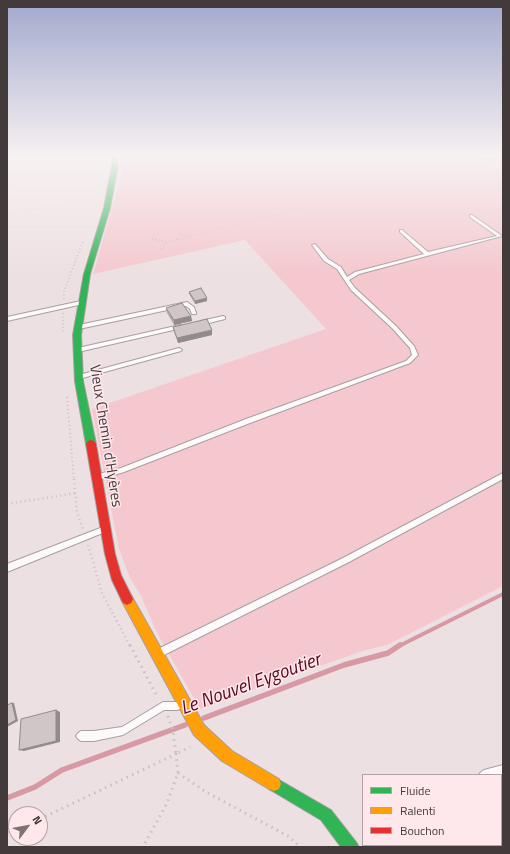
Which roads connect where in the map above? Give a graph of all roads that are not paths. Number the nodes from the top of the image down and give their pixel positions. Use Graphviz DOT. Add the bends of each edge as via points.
graph roads {
  1 [pos="109,195"];
  2 [pos="472,216"];
  3 [pos="400,231"];
  4 [pos="314,245"];
  5 [pos="427,254"];
  6 [pos="347,280"];
  7 [pos="83,302"];
  8 [pos="194,313"];
  9 [pos="223,318"];
  10 [pos="7,319"];
  11 [pos="195,324"];
  12 [pos="188,326"];
  13 [pos="79,327"];
  14 [pos="78,350"];
  15 [pos="179,350"];
  16 [pos="80,377"];
  17 [pos="503,476"];
  18 [pos="98,477"];
  19 [pos="106,529"];
  20 [pos="7,568"];
  21 [pos="157,654"];
  22 [pos="187,707"];
  23 [pos="81,736"];
  24 [pos="503,770"];
  25 [pos="488,774"];
  26 [pos="351,847"];
  1 -- 7 [label="street, Vieux Chemin d'Hyères" via="87,274"];
  2 -- 5 [label="lane" via="500,236"];
  3 -- 5 [label="lane"];
  4 -- 6 [label="lane"];
  5 -- 6 [label="lane" via="357,272"];
  6 -- 18 [label="lane" via="412,347 415,355 408,362"];
  7 -- 10 [label="lane"];
  7 -- 13 [label="street, Vieux Chemin d'Hyères"];
  8 -- 13 [label="lane" via="186,304"];
  9 -- 11 [label="lane"];
  12 -- 14 [label="lane"];
  13 -- 14 [label="street, Vieux Chemin d'Hyères"];
  14 -- 16 [label="street, Vieux Chemin d'Hyères"];
  15 -- 16 [label="lane"];
  16 -- 18 [label="street, Vieux Chemin d'Hyères"];
  17 -- 21 [label="lane" via="346,560"];
  18 -- 19 [label="street, Vieux Chemin d'Hyères"];
  19 -- 20 [label="lane"];
  19 -- 21 [label="street, Vieux Chemin d'Hyères" via="116,576"];
  21 -- 22 [label="street, Vieux Chemin d'Hyères"];
  22 -- 23 [label="lane" via="163,706 123,731"];
  22 -- 26 [label="street, Vieux Chemin d'Hyères" via="199,730 227,756 326,815"];
  24 -- 25 [label="lane"];
}
